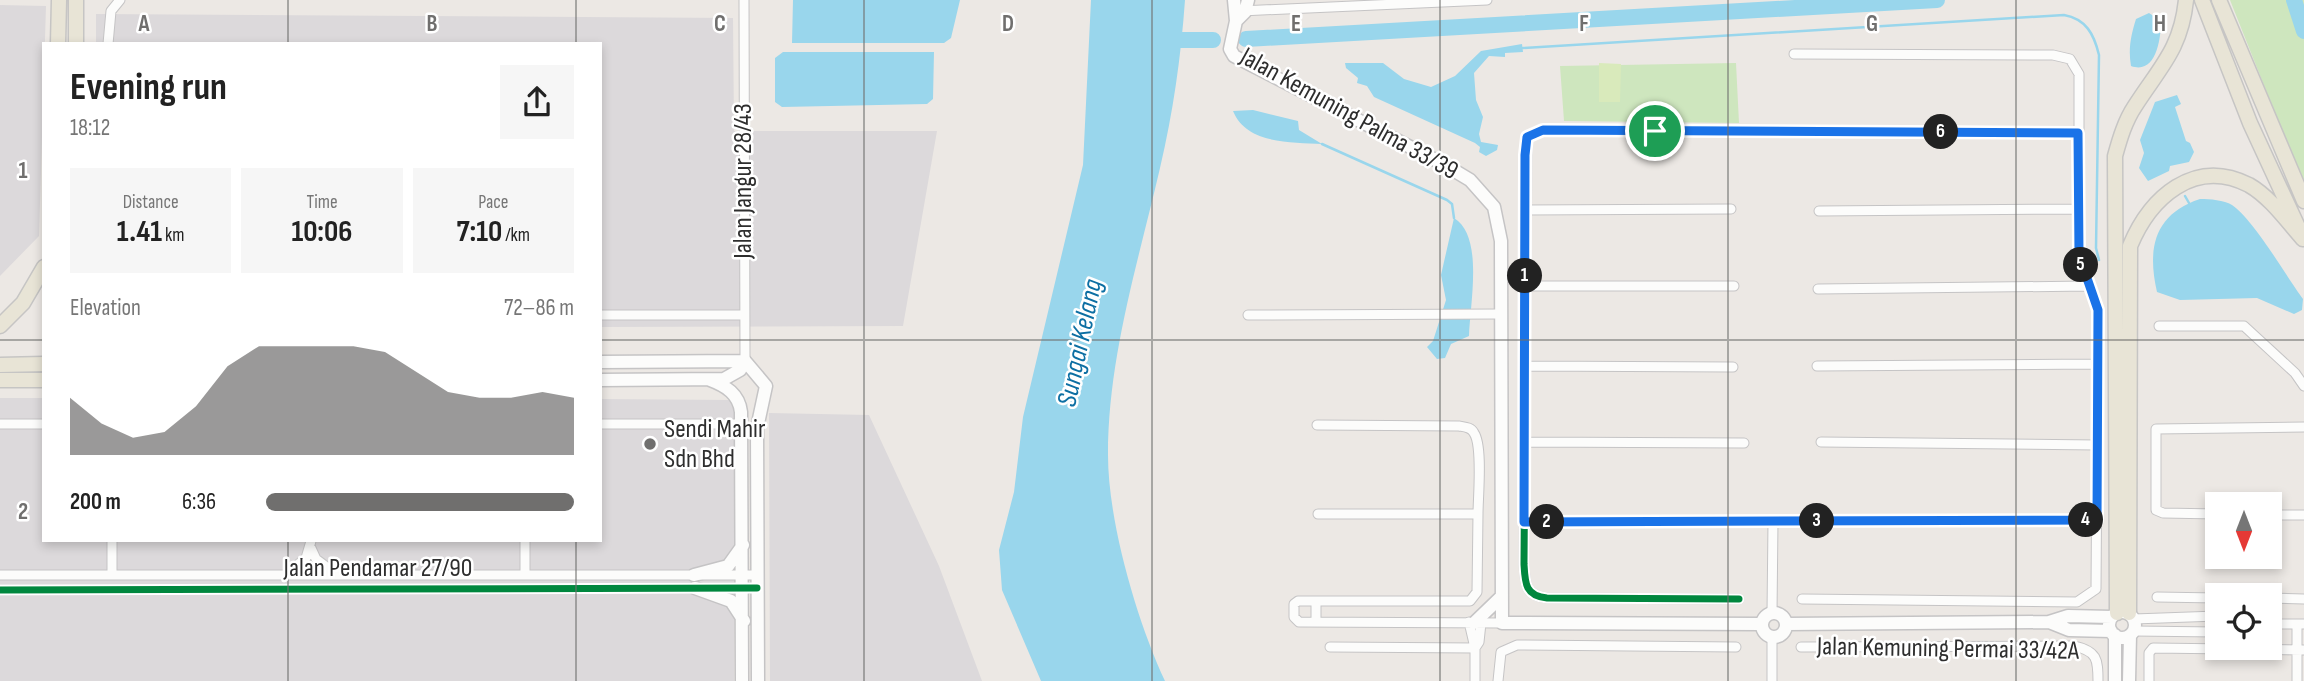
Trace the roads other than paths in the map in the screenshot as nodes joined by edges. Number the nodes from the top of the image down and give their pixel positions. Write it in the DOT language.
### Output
graph roads {
  1 [pos="59,0"];
  2 [pos="76,0"];
  3 [pos="744,0"];
  4 [pos="1487,0"];
  5 [pos="2186,0"];
  6 [pos="2202,0"];
  7 [pos="2219,0"];
  8 [pos="118,2"];
  9 [pos="1239,9"];
  10 [pos="58,42"];
  11 [pos="76,42"];
  12 [pos="108,42"];
  13 [pos="1794,54"];
  14 [pos="2078,133"];
  15 [pos="2304,201"];
  16 [pos="1731,209"];
  17 [pos="2078,209"];
  18 [pos="1525,210"];
  19 [pos="1819,211"];
  20 [pos="2303,239"];
  21 [pos="42,270"];
  22 [pos="1525,286"];
  23 [pos="1734,286"];
  24 [pos="2088,286"];
  25 [pos="1818,289"];
  26 [pos="1502,314"];
  27 [pos="602,315"];
  28 [pos="743,315"];
  29 [pos="1248,315"];
  30 [pos="2159,326"];
  31 [pos="0,327"];
  32 [pos="745,361"];
  33 [pos="602,362"];
  34 [pos="624,362"];
  35 [pos="42,364"];
  36 [pos="2096,364"];
  37 [pos="0,365"];
  38 [pos="1524,366"];
  39 [pos="1817,366"];
  40 [pos="1733,367"];
  41 [pos="0,380"];
  42 [pos="42,380"];
  43 [pos="602,380"];
  44 [pos="624,380"];
  45 [pos="710,380"];
  46 [pos="2304,386"];
  47 [pos="602,424"];
  48 [pos="742,424"];
  49 [pos="0,425"];
  50 [pos="42,425"];
  51 [pos="1317,425"];
  52 [pos="2304,427"];
  53 [pos="1524,442"];
  54 [pos="1821,442"];
  55 [pos="1744,443"];
  56 [pos="2097,445"];
  57 [pos="1318,514"];
  58 [pos="1476,514"];
  59 [pos="2205,514"];
  60 [pos="2282,514"];
  61 [pos="2304,514"];
  62 [pos="2097,520"];
  63 [pos="1524,522"];
  64 [pos="1773,522"];
  65 [pos="112,542"];
  66 [pos="525,542"];
  67 [pos="311,544"];
  68 [pos="743,545"];
  69 [pos="0,575"];
  70 [pos="112,575"];
  71 [pos="284,575"];
  72 [pos="336,575"];
  73 [pos="525,575"];
  74 [pos="694,581"];
  75 [pos="750,581"];
  76 [pos="0,590"];
  77 [pos="1503,596"];
  78 [pos="2157,597"];
  79 [pos="2205,598"];
  80 [pos="2282,598"];
  81 [pos="1739,599"];
  82 [pos="1802,599"];
  83 [pos="2304,599"];
  84 [pos="1316,601"];
  85 [pos="1772,613"];
  86 [pos="2205,617"];
  87 [pos="744,621"];
  88 [pos="2126,621"];
  89 [pos="1316,622"];
  90 [pos="1475,622"];
  91 [pos="1503,622"];
  92 [pos="2049,622"];
  93 [pos="1762,624"];
  94 [pos="1786,624"];
  95 [pos="2282,624"];
  96 [pos="2301,624"];
  97 [pos="2205,631"];
  98 [pos="2113,633"];
  99 [pos="1772,636"];
  100 [pos="1330,647"];
  101 [pos="1736,647"];
  102 [pos="1801,647"];
  103 [pos="1475,648"];
  104 [pos="2301,650"];
  105 [pos="742,681"];
  106 [pos="758,681"];
  107 [pos="1475,681"];
  108 [pos="1498,681"];
  109 [pos="1772,681"];
  110 [pos="2098,681"];
  111 [pos="2115,681"];
  112 [pos="2129,681"];
  113 [pos="2149,681"];
  114 [pos="2297,681"];
  1 -- 10 [label="main road"];
  2 -- 11 [label="main road"];
  3 -- 28 [label="street, Jalan Jangur 28/43"];
  4 -- 9 [label="street"];
  5 -- 88 [label="main road"];
  6 -- 20 [label="main road"];
  7 -- 15 [label="main road"];
  8 -- 12 [label="street"];
  9 -- 26 [label="main road, Jalan Kemuning Palma 33/39"];
  13 -- 14 [label="street"];
  14 -- 17 [label="street"];
  14 -- 18 [label="street"];
  16 -- 18 [label="street"];
  17 -- 19 [label="street"];
  17 -- 24 [label="street"];
  18 -- 22 [label="street"];
  20 -- 88 [label="main road"];
  21 -- 31 [label="main road"];
  22 -- 23 [label="street"];
  22 -- 38 [label="street"];
  24 -- 25 [label="street"];
  24 -- 36 [label="street"];
  26 -- 29 [label="street"];
  26 -- 77 [label="main road, Jalan Kemuning Palma 33/39"];
  27 -- 28 [label="street"];
  28 -- 32 [label="street, Jalan Jangur 28/43"];
  30 -- 46 [label="street"];
  32 -- 34 [label="main road"];
  32 -- 45 [label="main road"];
  32 -- 75 [label="main road"];
  33 -- 34 [label="main road"];
  34 -- 44 [label="main road"];
  35 -- 37 [label="main road"];
  36 -- 39 [label="street"];
  36 -- 56 [label="street"];
  38 -- 40 [label="street"];
  38 -- 53 [label="street"];
  41 -- 42 [label="main road"];
  43 -- 44 [label="main road"];
  44 -- 45 [label="main road"];
  45 -- 48 [label="main road"];
  47 -- 48 [label="street"];
  48 -- 68 [label="main road"];
  49 -- 50 [label="street"];
  51 -- 58 [label="street"];
  52 -- 59 [label="street"];
  53 -- 55 [label="street"];
  53 -- 63 [label="street"];
  54 -- 56 [label="street"];
  56 -- 62 [label="street"];
  57 -- 58 [label="street"];
  58 -- 84 [label="street"];
  60 -- 61 [label="street"];
  62 -- 64 [label="street"];
  62 -- 82 [label="street"];
  63 -- 64 [label="street"];
  63 -- 81 [label="street"];
  64 -- 85 [label="street"];
  65 -- 70 [label="street"];
  66 -- 73 [label="street"];
  67 -- 71 [label="street"];
  67 -- 72 [label="street"];
  68 -- 74 [label="main road"];
  68 -- 75 [label="main road"];
  69 -- 70 [label="street, Jalan Pendamar 27/90"];
  70 -- 71 [label="street, Jalan Pendamar 27/90"];
  71 -- 72 [label="street, Jalan Pendamar 27/90"];
  72 -- 73 [label="street, Jalan Pendamar 27/90"];
  73 -- 74 [label="street, Jalan Pendamar 27/90"];
  74 -- 75 [label="street, Jalan Pendamar 27/90"];
  74 -- 76 [label="street, Jalan Pendamar 27/90"];
  74 -- 87 [label="main road"];
  75 -- 87 [label="main road"];
  75 -- 106 [label="main road"];
  77 -- 90 [label="main road"];
  77 -- 91 [label="main road, Jalan Kemuning Palma 33/39"];
  78 -- 79 [label="street"];
  80 -- 83 [label="street"];
  84 -- 89 [label="street"];
  84 -- 89 [label="street"];
  85 -- 93 [label="main road"];
  85 -- 94 [label="main road"];
  86 -- 88 [label="street"];
  87 -- 105 [label="main road"];
  88 -- 92 [label="main road"];
  88 -- 97 [label="street"];
  88 -- 98 [label="main road"];
  88 -- 98 [label="main road"];
  88 -- 112 [label="main road"];
  89 -- 90 [label="street"];
  90 -- 91 [label="street"];
  90 -- 103 [label="street"];
  91 -- 93 [label="main road"];
  92 -- 94 [label="main road"];
  92 -- 98 [label="main road"];
  93 -- 99 [label="main road"];
  94 -- 99 [label="main road"];
  95 -- 96 [label="street"];
  96 -- 104 [label="street"];
  98 -- 111 [label="main road"];
  99 -- 109 [label="street"];
  100 -- 103 [label="street"];
  101 -- 108 [label="street"];
  102 -- 110 [label="street, Jalan Kemuning Permai 33/42A"];
  103 -- 107 [label="street"];
  104 -- 113 [label="street"];
  104 -- 114 [label="street"];
}
